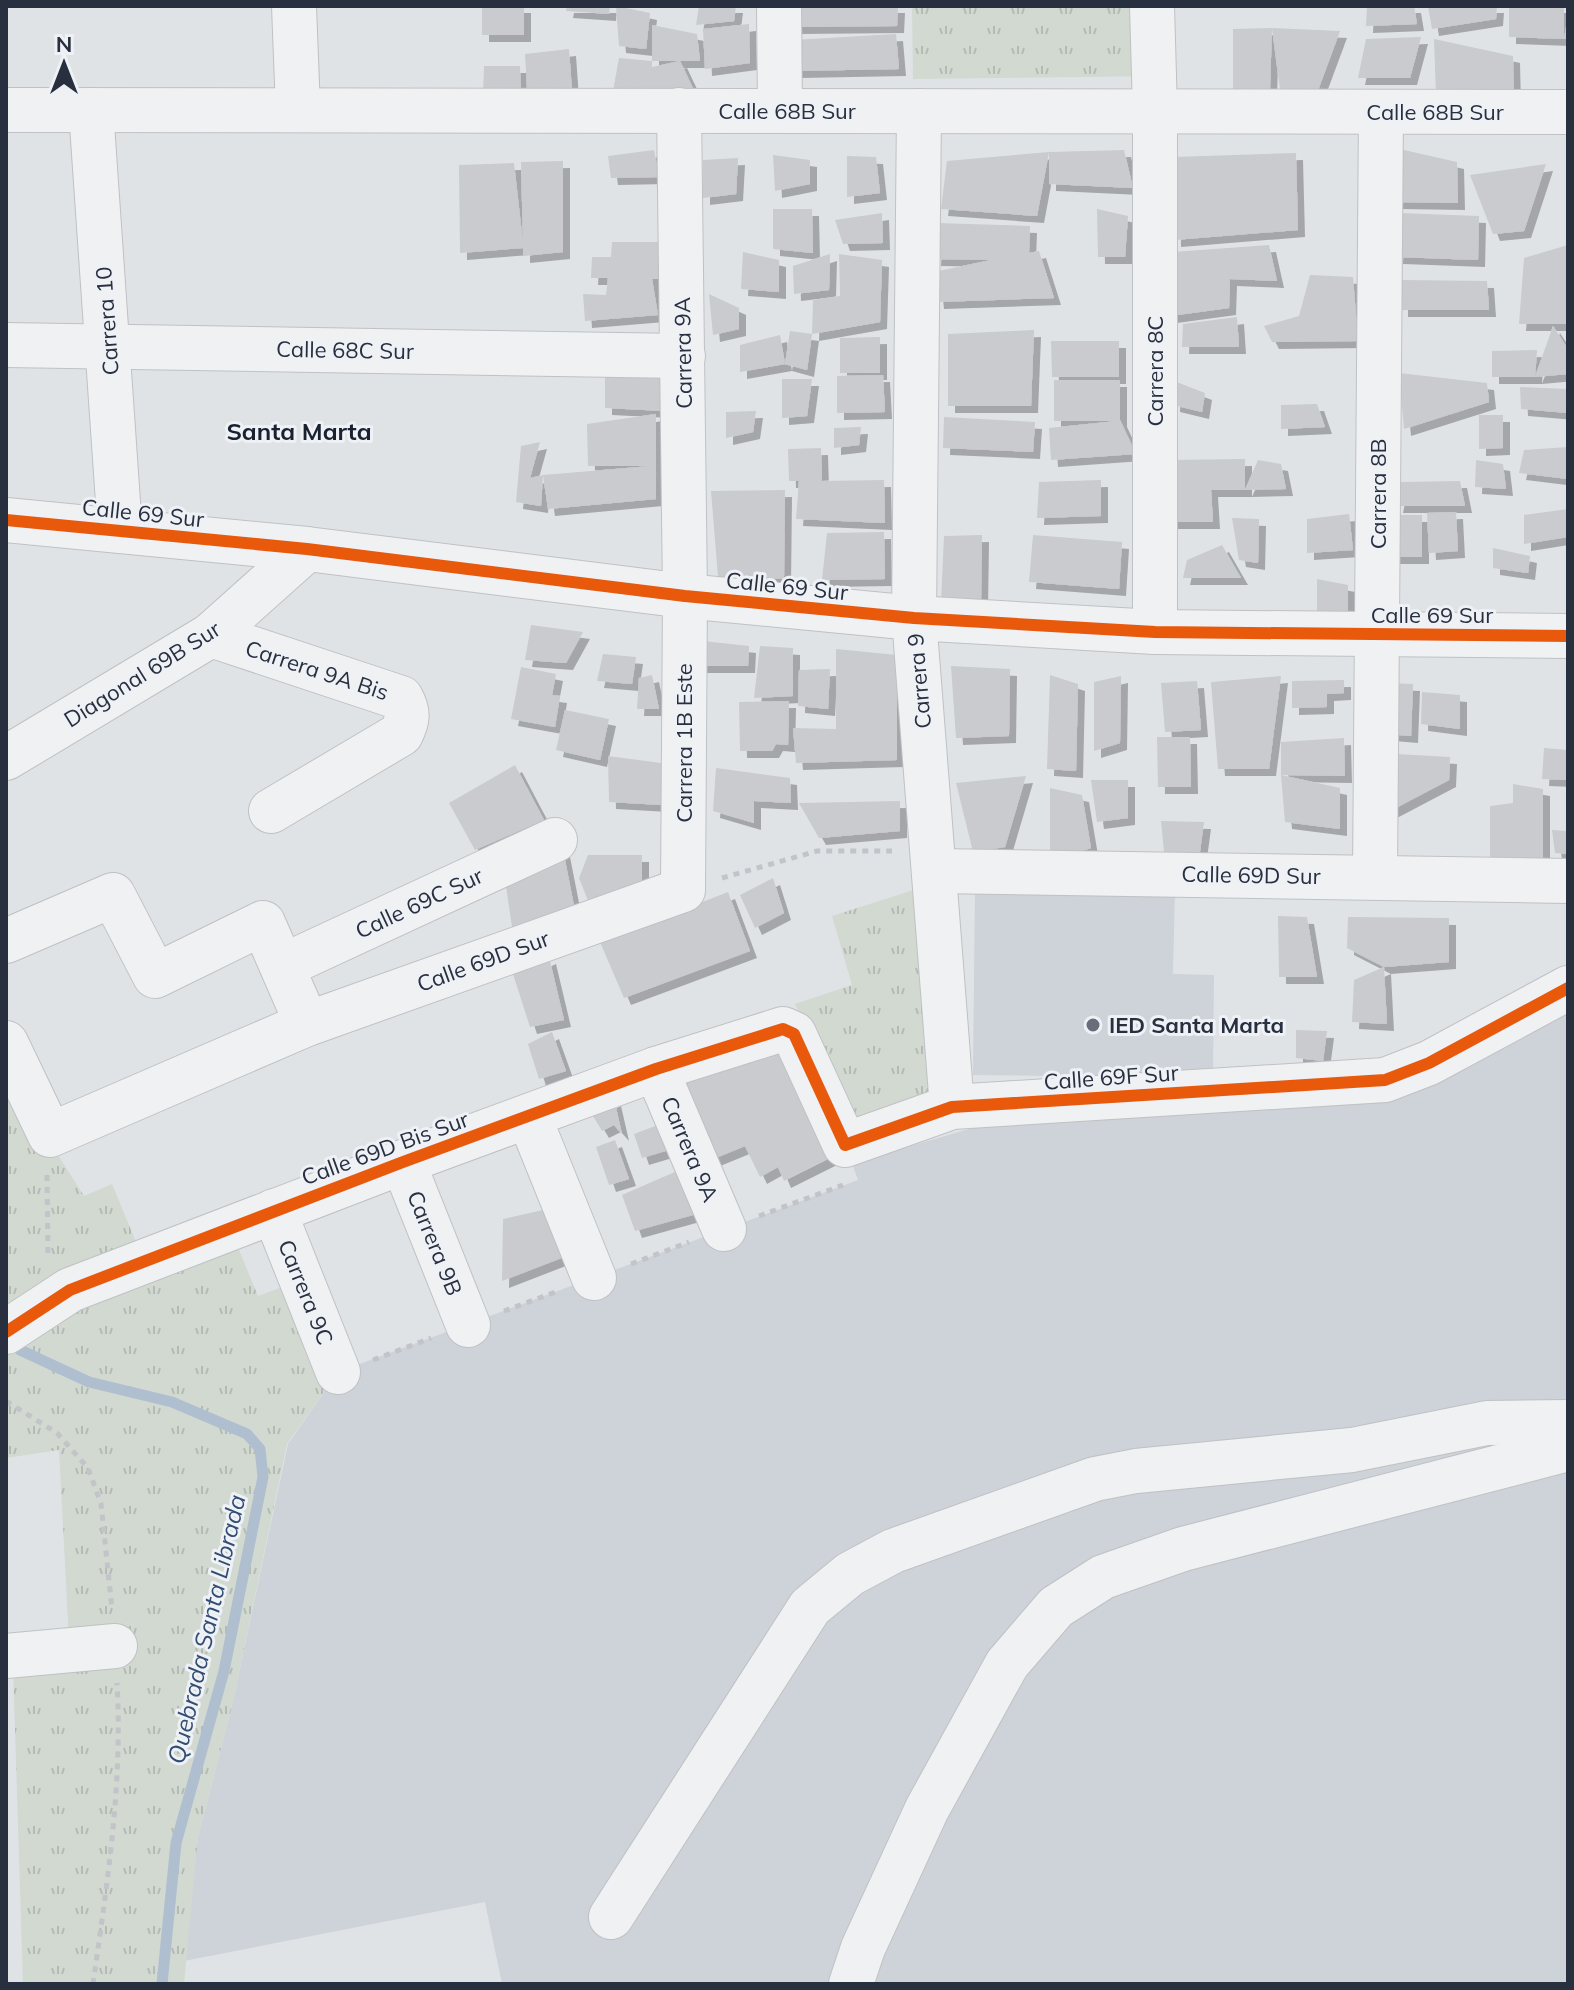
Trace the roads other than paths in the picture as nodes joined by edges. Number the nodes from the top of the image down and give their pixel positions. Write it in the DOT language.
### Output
graph roads {
  1 [pos="294,6"];
  2 [pos="779,6"];
  3 [pos="1152,6"];
  4 [pos="6,110"];
  5 [pos="91,110"];
  6 [pos="298,110"];
  7 [pos="679,110"];
  8 [pos="780,111"];
  9 [pos="919,111"];
  10 [pos="1155,111"];
  11 [pos="1381,112"];
  12 [pos="1568,112"];
  13 [pos="6,345"];
  14 [pos="109,345"];
  15 [pos="683,356"];
  16 [pos="7,521"];
  17 [pos="120,531"];
  18 [pos="307,549"];
  19 [pos="685,596"];
  20 [pos="914,618"];
  21 [pos="1155,632"];
  22 [pos="211,635"];
  23 [pos="1377,635"];
  24 [pos="1568,636"];
  25 [pos="6,758"];
  26 [pos="271,811"];
  27 [pos="555,840"];
  28 [pos="934,861"];
  29 [pos="1375,877"];
  30 [pos="1568,881"];
  31 [pos="683,890"];
  32 [pos="6,941"];
  33 [pos="283,966"];
  34 [pos="1568,988"];
  35 [pos="307,1024"];
  36 [pos="6,1043"];
  37 [pos="656,1069"];
  38 [pos="952,1107"];
  39 [pos="529,1117"];
  40 [pos="845,1145"];
  41 [pos="403,1162"];
  42 [pos="274,1211"];
  43 [pos="724,1229"];
  44 [pos="594,1278"];
  45 [pos="468,1325"];
  46 [pos="6,1332"];
  47 [pos="338,1372"];
  48 [pos="1568,1422"];
  49 [pos="1568,1449"];
  50 [pos="115,1646"];
  51 [pos="6,1656"];
  52 [pos="611,1917"];
  53 [pos="851,1984"];
  1 -- 6 [label="street"];
  2 -- 8 [label="street"];
  3 -- 10 [label="street, Carrera 8C"];
  4 -- 5 [label="street, Calle 68B Sur"];
  5 -- 6 [label="street, Calle 68B Sur"];
  5 -- 14 [label="street, Carrera 10"];
  6 -- 7 [label="street, Calle 68B Sur"];
  7 -- 8 [label="street, Calle 68B Sur"];
  7 -- 15 [label="street, Carrera 9A"];
  8 -- 9 [label="street, Calle 68B Sur"];
  9 -- 10 [label="street, Calle 68B Sur"];
  9 -- 20 [label="street, Carrera 9"];
  10 -- 11 [label="street, Calle 68B Sur"];
  10 -- 21 [label="street, Carrera 8C"];
  11 -- 12 [label="street, Calle 68B Sur"];
  11 -- 23 [label="street, Carrera 8B"];
  13 -- 14 [label="street, Calle 68C Sur"];
  14 -- 15 [label="street, Calle 68C Sur"];
  14 -- 17 [label="street, Carrera 10"];
  15 -- 19 [label="street, Carrera 9A"];
  16 -- 17 [label="street, Calle 69 Sur"];
  17 -- 18 [label="street, Calle 69 Sur"];
  18 -- 19 [label="street, Calle 69 Sur"];
  18 -- 22 [label="street, Diagonal 69B Sur"];
  19 -- 20 [label="street, Calle 69 Sur"];
  19 -- 31 [label="street, Carrera 1B Este"];
  20 -- 21 [label="street, Calle 69 Sur"];
  20 -- 28 [label="street, Carrera 9"];
  21 -- 23 [label="street, Calle 69 Sur"];
  22 -- 25 [label="street, Diagonal 69B Sur"];
  22 -- 26 [label="street, Carrera 9A Bis"];
  23 -- 24 [label="street, Calle 69 Sur"];
  23 -- 29 [label="street, Carrera 8B"];
  27 -- 33 [label="street, Calle 69C Sur"];
  28 -- 29 [label="street, Calle 69D Sur"];
  28 -- 38 [label="street, Carrera 9"];
  29 -- 30 [label="street, Calle 69D Sur"];
  31 -- 35 [label="street, Calle 69D Sur"];
  32 -- 33 [label="street"];
  33 -- 35 [label="street"];
  34 -- 38 [label="street, Calle 69F Sur"];
  35 -- 36 [label="street, Calle 69D Sur"];
  37 -- 39 [label="street, Calle 69D Bis Sur"];
  37 -- 40 [label="street, Calle 69D Bis Sur"];
  37 -- 43 [label="street, Carrera 9A"];
  38 -- 40 [label="street, Calle 69F Sur"];
  39 -- 41 [label="street, Calle 69D Bis Sur"];
  39 -- 44 [label="street"];
  41 -- 42 [label="street, Calle 69D Bis Sur"];
  41 -- 45 [label="street, Carrera 9B"];
  42 -- 46 [label="street, Calle 69D Bis Sur"];
  42 -- 47 [label="street, Carrera 9C"];
  48 -- 52 [label="street"];
  49 -- 53 [label="street"];
  50 -- 51 [label="street"];
}
